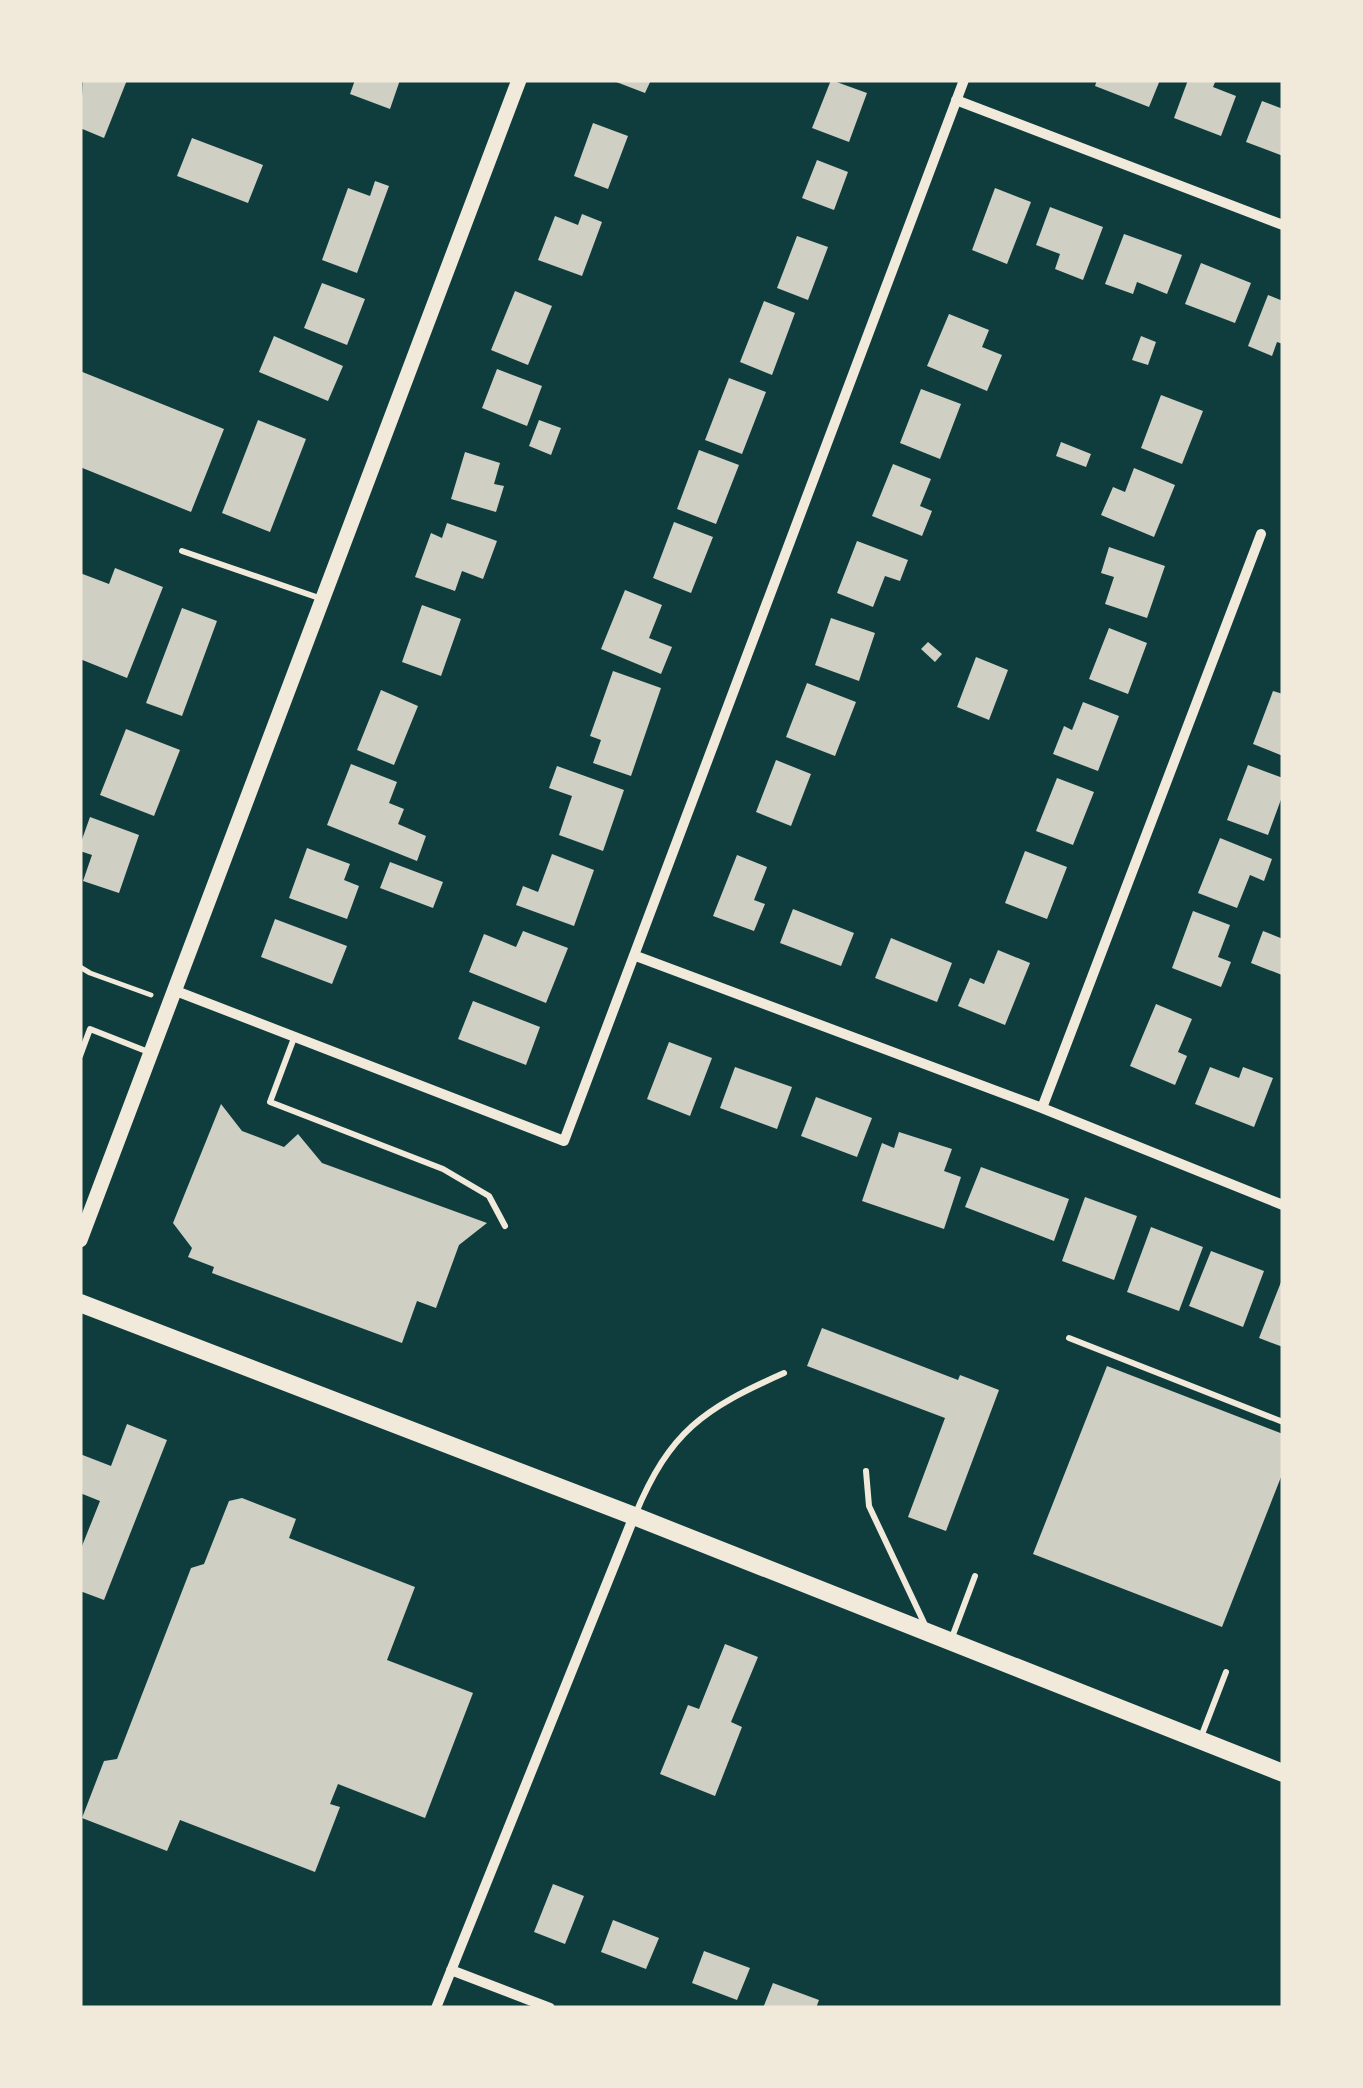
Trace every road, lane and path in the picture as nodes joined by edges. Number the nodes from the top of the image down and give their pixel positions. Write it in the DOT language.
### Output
graph roads {
  1 [pos="519,80"];
  2 [pos="964,80"];
  3 [pos="956,100"];
  4 [pos="1283,224"];
  5 [pos="1261,534"];
  6 [pos="182,550"];
  7 [pos="322,598"];
  8 [pos="636,956"];
  9 [pos="80,967"];
  10 [pos="174,997"];
  11 [pos="294,1038"];
  12 [pos="152,1053"];
  13 [pos="80,1056"];
  14 [pos="1042,1108"];
  15 [pos="1283,1205"];
  16 [pos="505,1226"];
  17 [pos="80,1240"];
  18 [pos="80,1302"];
  19 [pos="1069,1338"];
  20 [pos="784,1373"];
  21 [pos="1283,1422"];
  22 [pos="866,1471"];
  23 [pos="634,1516"];
  24 [pos="975,1576"];
  25 [pos="928,1633"];
  26 [pos="950,1642"];
  27 [pos="1226,1672"];
  28 [pos="1200,1740"];
  29 [pos="1283,1774"];
  30 [pos="451,1970"];
  31 [pos="436,2008"];
  32 [pos="550,2008"];
  1 -- 7 [label="street"];
  2 -- 3 [label="street"];
  3 -- 4 [label="street"];
  3 -- 8 [label="street"];
  5 -- 14 [label="street"];
  6 -- 7 [label="lane"];
  7 -- 10 [label="street"];
  8 -- 11 [label="street"];
  8 -- 14 [label="street"];
  9 -- 10 [label="path"];
  10 -- 11 [label="street"];
  10 -- 12 [label="street"];
  11 -- 16 [label="lane"];
  12 -- 13 [label="lane"];
  12 -- 17 [label="street"];
  14 -- 15 [label="street"];
  18 -- 23 [label="main road"];
  19 -- 21 [label="lane"];
  20 -- 23 [label="lane"];
  22 -- 25 [label="lane"];
  23 -- 25 [label="main road"];
  23 -- 30 [label="street"];
  24 -- 26 [label="lane"];
  25 -- 26 [label="main road"];
  26 -- 28 [label="main road"];
  27 -- 28 [label="lane"];
  28 -- 29 [label="main road"];
  30 -- 31 [label="street"];
  30 -- 32 [label="street"];
}
